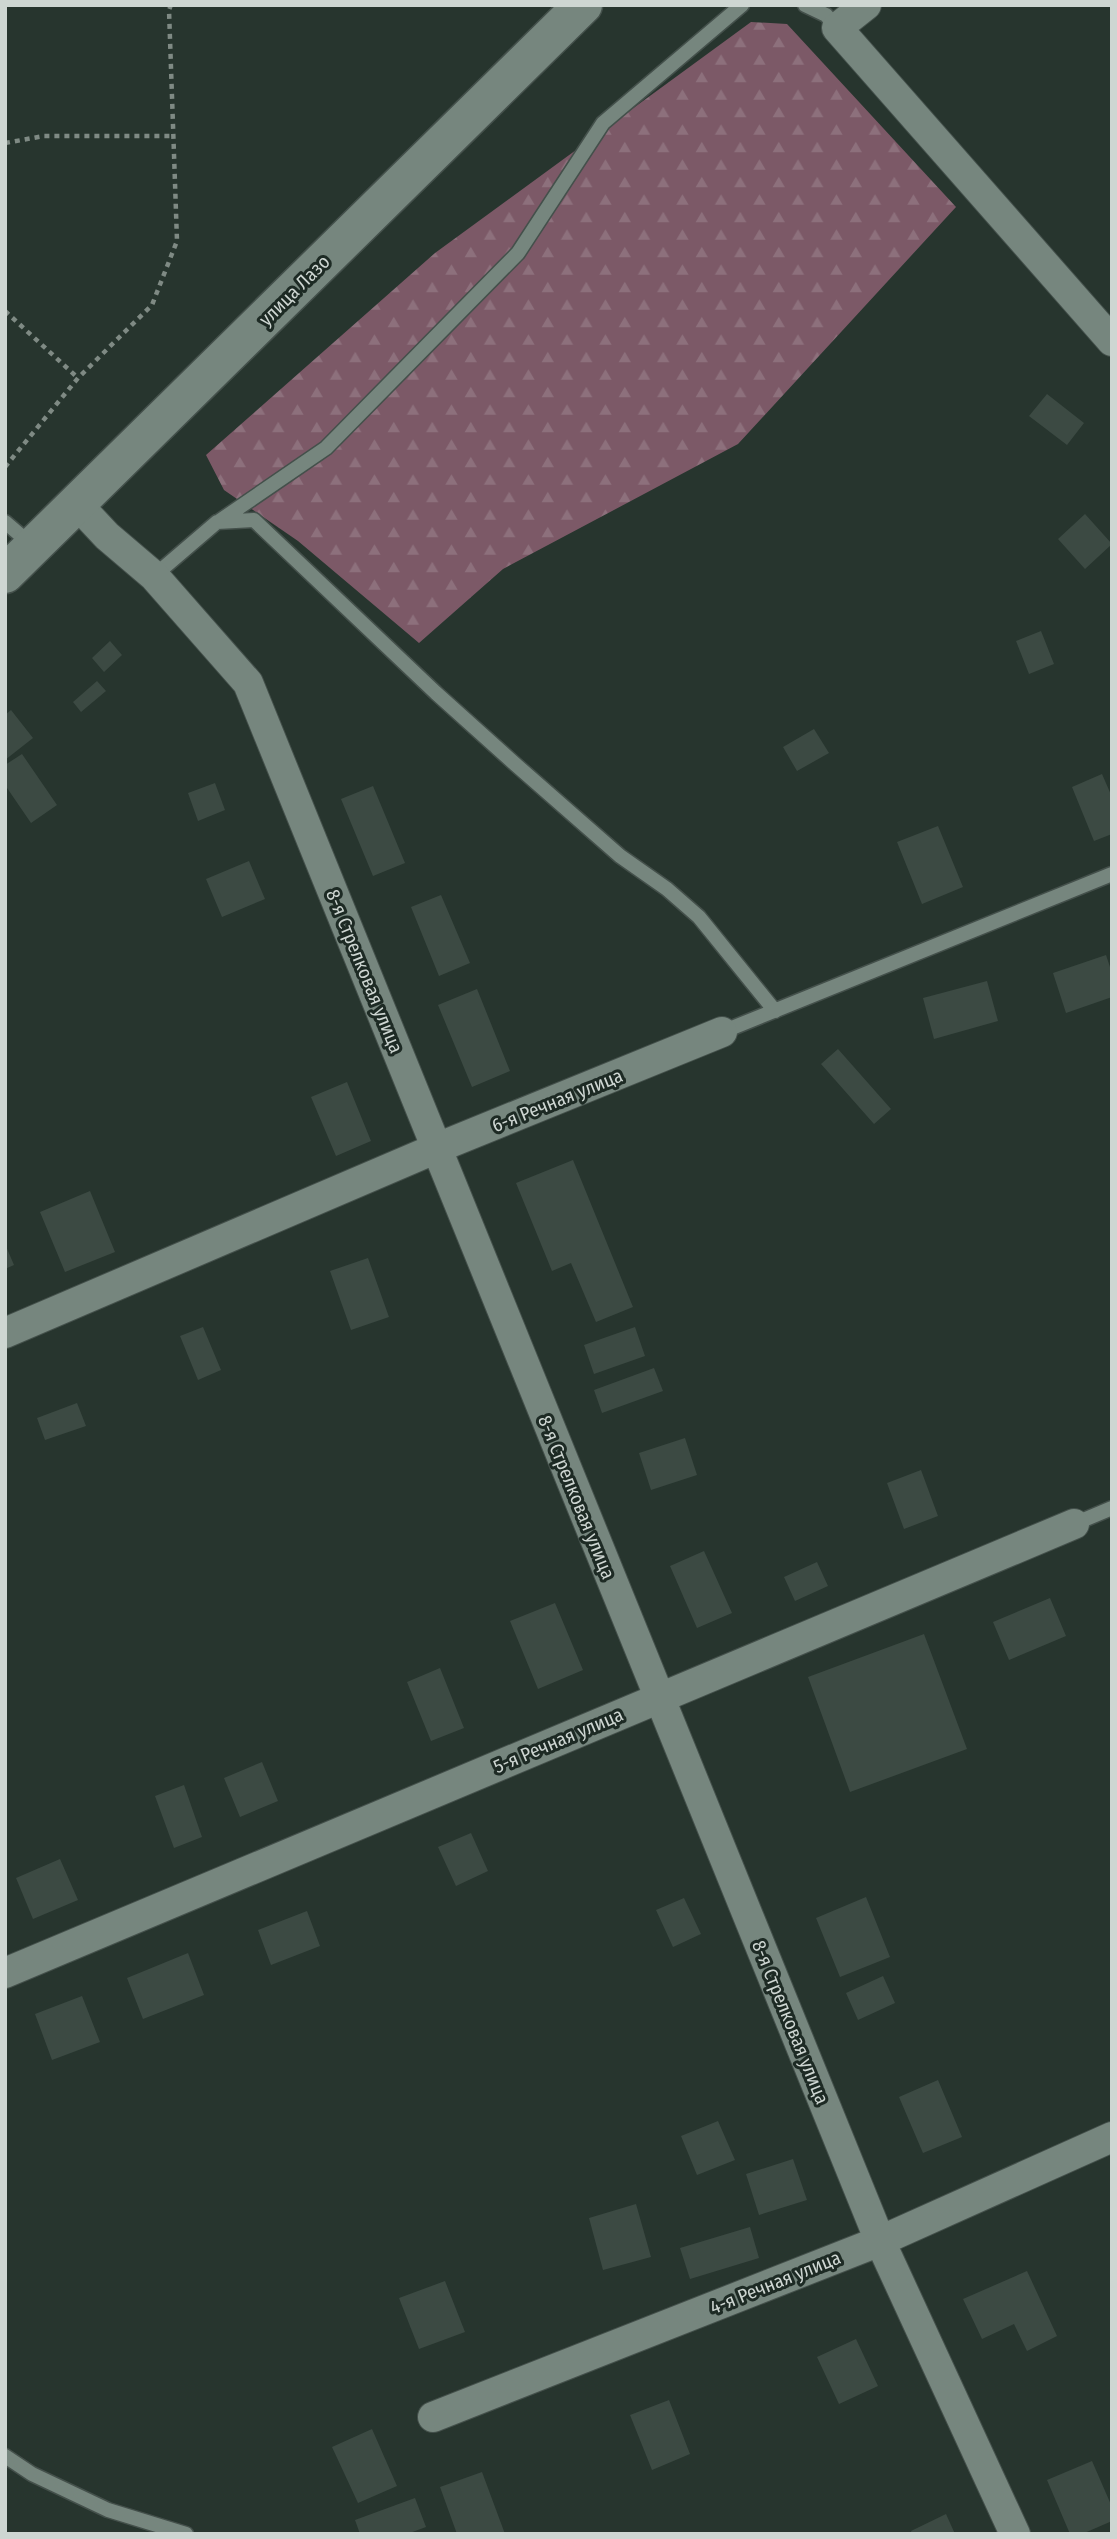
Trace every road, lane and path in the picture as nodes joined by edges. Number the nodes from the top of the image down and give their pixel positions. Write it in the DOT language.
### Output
graph roads {
  1 [pos="171,5"];
  2 [pos="583,5"];
  3 [pos="742,5"];
  4 [pos="805,5"];
  5 [pos="866,5"];
  6 [pos="837,28"];
  7 [pos="173,136"];
  8 [pos="5,143"];
  9 [pos="5,312"];
  10 [pos="1112,341"];
  11 [pos="78,378"];
  12 [pos="5,467"];
  13 [pos="77,504"];
  14 [pos="5,522"];
  15 [pos="217,522"];
  16 [pos="33,547"];
  17 [pos="5,574"];
  18 [pos="154,576"];
  19 [pos="1112,874"];
  20 [pos="769,1013"];
  21 [pos="722,1032"];
  22 [pos="437,1149"];
  23 [pos="5,1333"];
  24 [pos="1112,1508"];
  25 [pos="1074,1524"];
  26 [pos="658,1698"];
  27 [pos="5,1973"];
  28 [pos="1112,2137"];
  29 [pos="880,2241"];
  30 [pos="433,2417"];
  31 [pos="5,2456"];
  32 [pos="186,2534"];
  33 [pos="1015,2534"];
  1 -- 7 [label="path"];
  2 -- 13 [label="main road, улица Лазо"];
  3 -- 15 [label="lane"];
  4 -- 6 [label="lane"];
  5 -- 6 [label="street"];
  6 -- 10 [label="street"];
  7 -- 8 [label="path"];
  7 -- 11 [label="path"];
  9 -- 11 [label="path"];
  11 -- 12 [label="path"];
  13 -- 16 [label="main road, улица Лазо"];
  13 -- 18 [label="street, 8-я Стрелковая улица"];
  14 -- 16 [label="lane"];
  15 -- 18 [label="lane"];
  15 -- 20 [label="lane"];
  16 -- 17 [label="main road, улица Лазо"];
  18 -- 22 [label="street, 8-я Стрелковая улица"];
  19 -- 20 [label="lane, 6-я Речная улица"];
  20 -- 21 [label="lane, 6-я Речная улица"];
  21 -- 22 [label="street, 6-я Речная улица"];
  22 -- 23 [label="street, 6-я Речная улица"];
  22 -- 26 [label="street, 8-я Стрелковая улица"];
  24 -- 25 [label="lane, 5-я Речная улица"];
  25 -- 26 [label="street, 5-я Речная улица"];
  26 -- 27 [label="street, 5-я Речная улица"];
  26 -- 29 [label="street, 8-я Стрелковая улица"];
  28 -- 29 [label="street, 4-я Речная улица"];
  29 -- 30 [label="street, 4-я Речная улица"];
  29 -- 33 [label="street, 8-я Стрелковая улица"];
  31 -- 32 [label="lane"];
}
